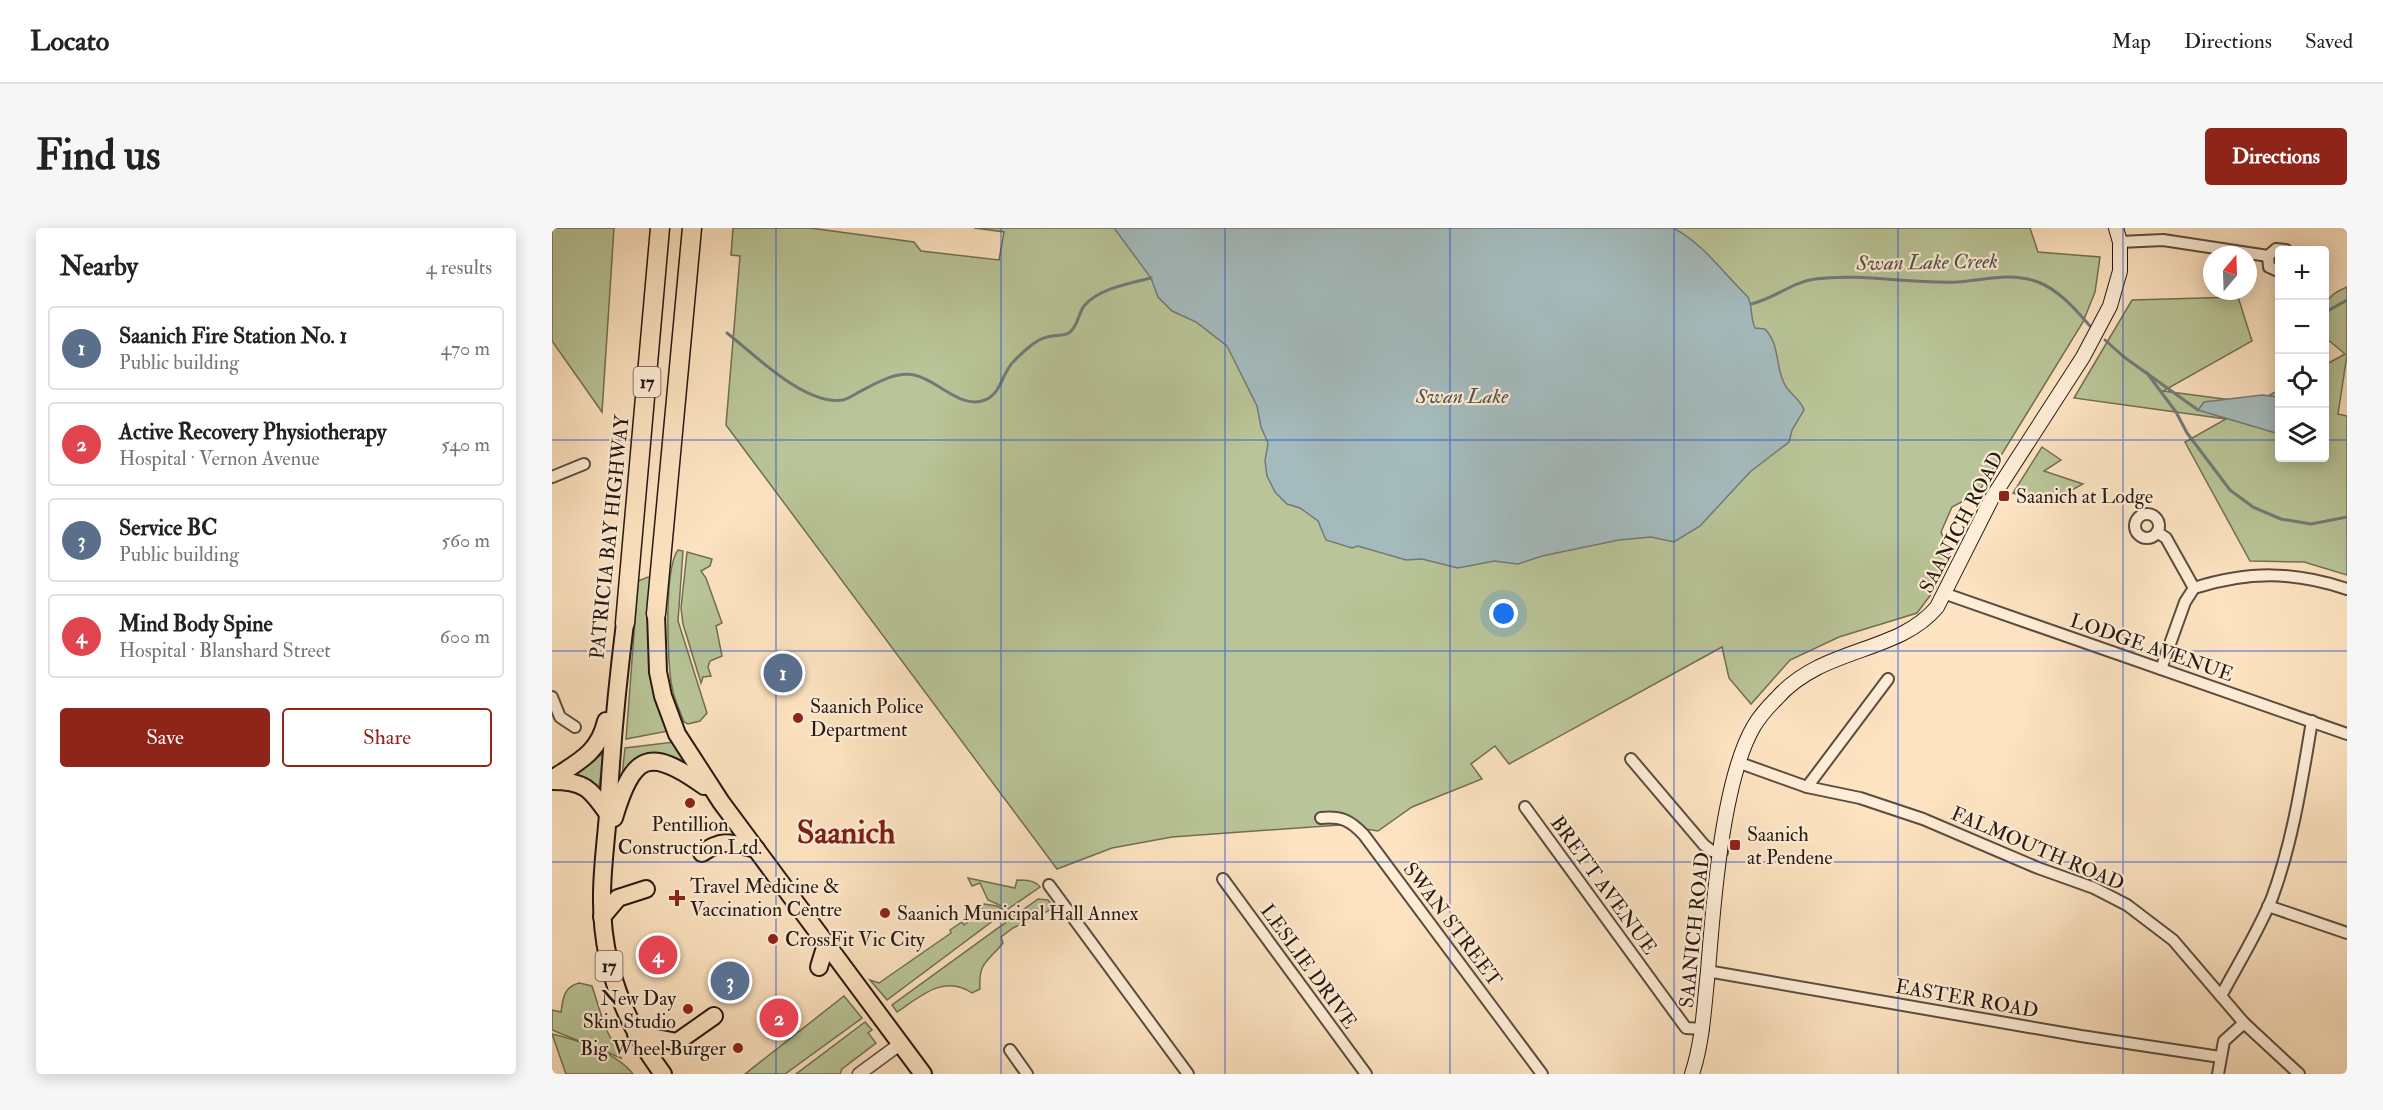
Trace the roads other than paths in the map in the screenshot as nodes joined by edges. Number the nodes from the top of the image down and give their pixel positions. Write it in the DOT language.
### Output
graph roads {
  1 [pos="660,228"];
  2 [pos="692,228"];
  3 [pos="2116,228"];
  4 [pos="2120,242"];
  5 [pos="2275,250"];
  6 [pos="2268,256"];
  7 [pos="2275,270"];
  8 [pos="584,464"];
  9 [pos="552,477"];
  10 [pos="2157,532"];
  11 [pos="2194,588"];
  12 [pos="2347,589"];
  13 [pos="1946,594"];
  14 [pos="656,614"];
  15 [pos="625,623"];
  16 [pos="2161,669"];
  17 [pos="1888,679"];
  18 [pos="552,697"];
  19 [pos="2312,721"];
  20 [pos="574,727"];
  21 [pos="2347,734"];
  22 [pos="1631,759"];
  23 [pos="1740,763"];
  24 [pos="552,780"];
  25 [pos="1807,787"];
  26 [pos="715,793"];
  27 [pos="1525,807"];
  28 [pos="608,814"];
  29 [pos="1321,818"];
  30 [pos="606,845"];
  31 [pos="756,849"];
  32 [pos="1722,852"];
  33 [pos="702,853"];
  34 [pos="1223,879"];
  35 [pos="1049,885"];
  36 [pos="646,889"];
  37 [pos="2268,906"];
  38 [pos="602,917"];
  39 [pos="2347,933"];
  40 [pos="826,944"];
  41 [pos="819,968"];
  42 [pos="1707,971"];
  43 [pos="2221,996"];
  44 [pos="714,1016"];
  45 [pos="2244,1023"];
  46 [pos="1702,1029"];
  47 [pos="636,1034"];
  48 [pos="900,1044"];
  49 [pos="1010,1050"];
  50 [pos="2220,1057"];
  51 [pos="663,1074"];
  52 [pos="859,1074"];
  53 [pos="922,1074"];
  54 [pos="1027,1074"];
  55 [pos="1188,1074"];
  56 [pos="1366,1074"];
  57 [pos="1542,1074"];
  58 [pos="1692,1074"];
  59 [pos="2218,1074"];
  60 [pos="2299,1074"];
  1 -- 15 [label="highway, PATRICIA BAY HIGHWAY / 17"];
  2 -- 14 [label="highway, 17"];
  3 -- 4 [label="main road, SAANICH ROAD"];
  4 -- 6 [label="street"];
  4 -- 13 [label="main road, SAANICH ROAD"];
  5 -- 6 [label="street"];
  6 -- 7 [label="street"];
  8 -- 9 [label="street"];
  10 -- 11 [label="street"];
  11 -- 12 [label="street"];
  11 -- 16 [label="street"];
  13 -- 16 [label="street, LODGE AVENUE"];
  13 -- 23 [label="main road, SAANICH ROAD"];
  14 -- 26 [label="highway, 17"];
  15 -- 24 [label="highway"];
  15 -- 28 [label="highway, PATRICIA BAY HIGHWAY / 17"];
  16 -- 19 [label="street, LODGE AVENUE"];
  17 -- 25 [label="street"];
  18 -- 20 [label="street"];
  19 -- 21 [label="street, LODGE AVENUE"];
  19 -- 37 [label="street"];
  22 -- 32 [label="street"];
  23 -- 25 [label="street, FALMOUTH ROAD"];
  23 -- 32 [label="main road, SAANICH ROAD"];
  24 -- 28 [label="highway"];
  25 -- 43 [label="street, FALMOUTH ROAD"];
  26 -- 30 [label="highway"];
  26 -- 31 [label="highway, 17"];
  27 -- 46 [label="street, BRETT AVENUE"];
  28 -- 30 [label="highway, 17"];
  29 -- 57 [label="street, SWAN STREET"];
  30 -- 38 [label="highway, 17"];
  31 -- 33 [label="highway"];
  31 -- 40 [label="highway, 17"];
  32 -- 42 [label="main road, SAANICH ROAD"];
  34 -- 56 [label="street, LESLIE DRIVE"];
  35 -- 55 [label="street"];
  36 -- 38 [label="highway"];
  37 -- 39 [label="street"];
  37 -- 43 [label="street"];
  38 -- 47 [label="highway, 17"];
  40 -- 41 [label="highway"];
  40 -- 48 [label="highway, 17"];
  42 -- 46 [label="main road, SAANICH ROAD"];
  42 -- 50 [label="street, EASTER ROAD"];
  43 -- 45 [label="street, FALMOUTH ROAD"];
  44 -- 47 [label="highway"];
  45 -- 50 [label="street"];
  45 -- 60 [label="street, FALMOUTH ROAD"];
  46 -- 58 [label="main road, SAANICH ROAD"];
  47 -- 51 [label="highway, 17"];
  48 -- 52 [label="street"];
  48 -- 53 [label="highway, 17"];
  49 -- 54 [label="street"];
  50 -- 59 [label="street"];
}
